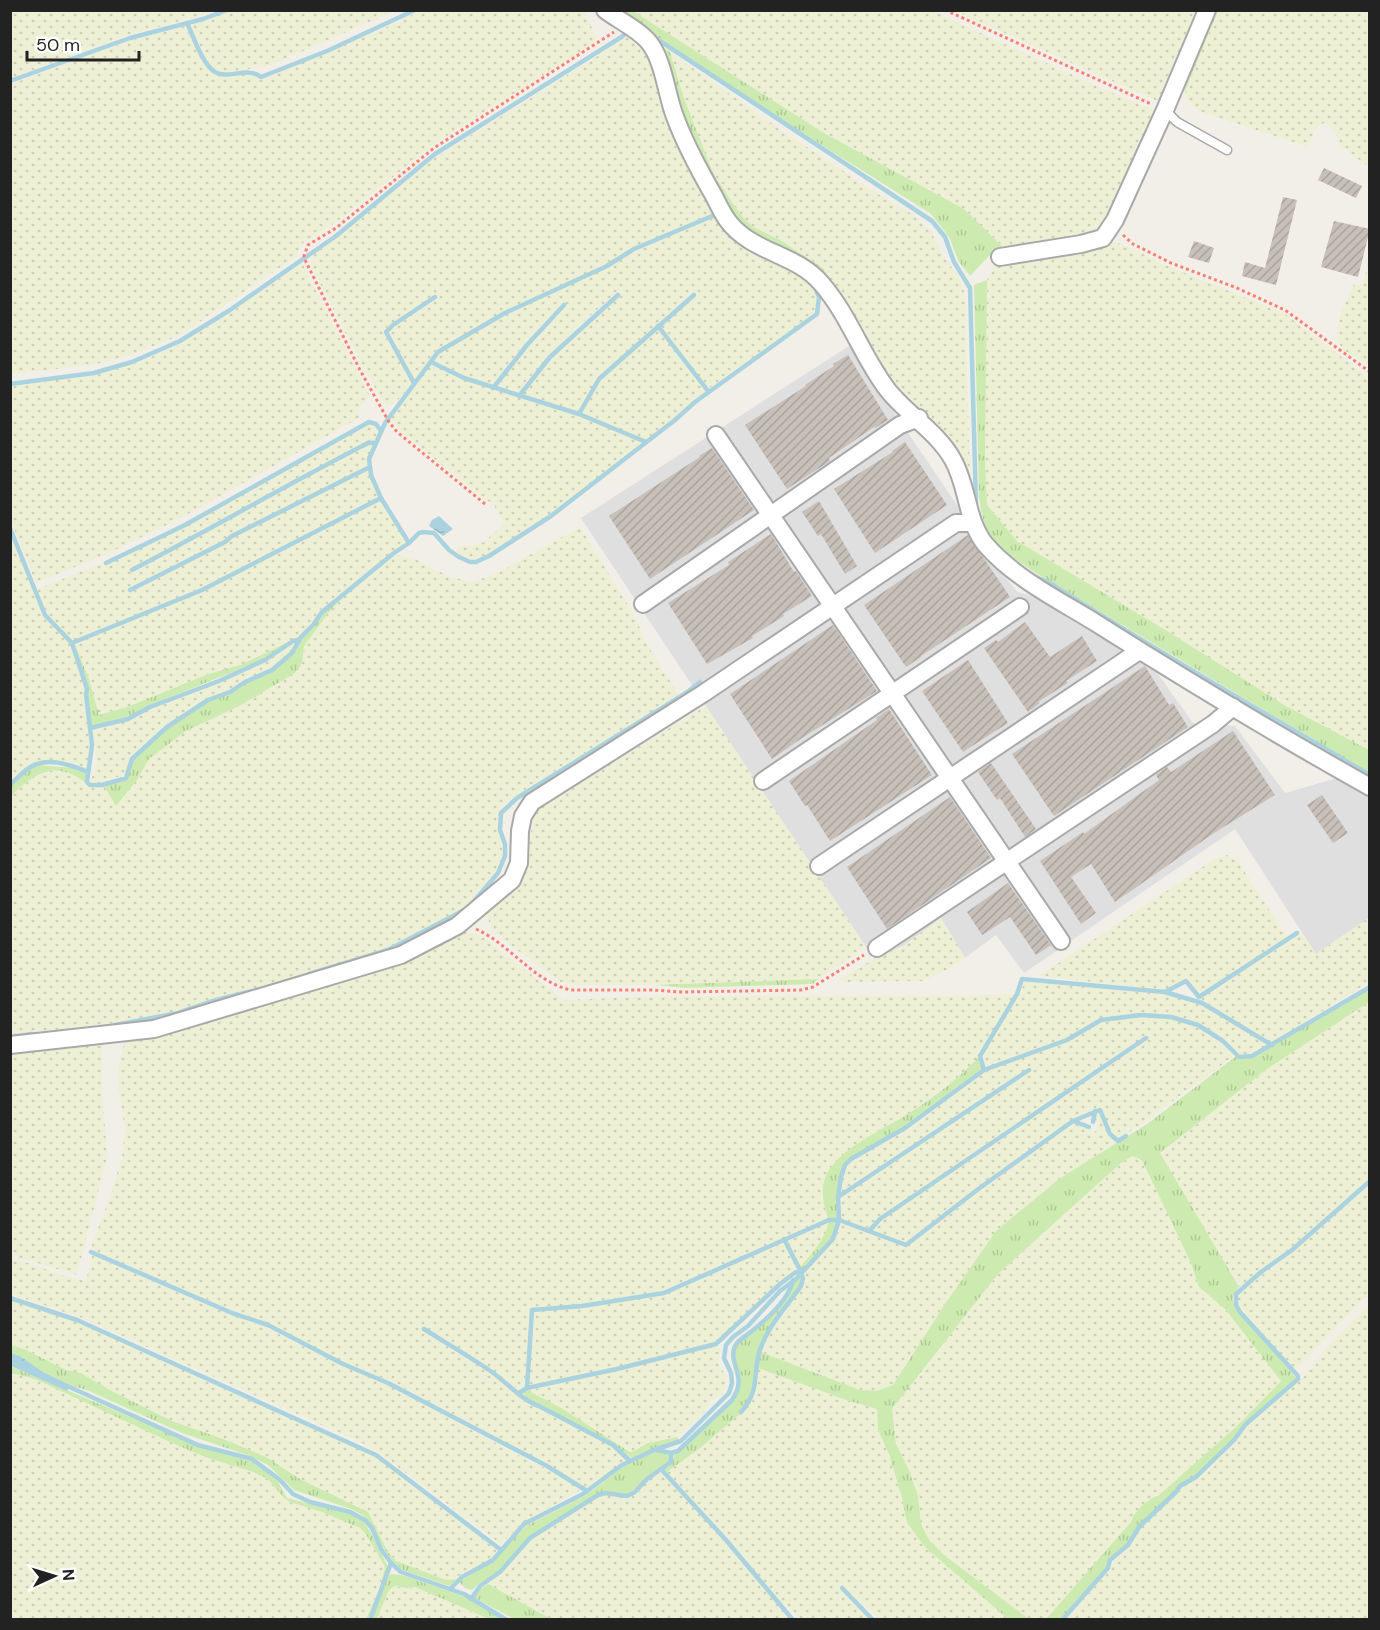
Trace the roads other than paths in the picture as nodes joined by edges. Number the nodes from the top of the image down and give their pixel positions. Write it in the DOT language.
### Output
graph roads {
  1 [pos="605,10"];
  2 [pos="1207,10"];
  3 [pos="1165,110"];
  4 [pos="1227,150"];
  5 [pos="1000,257"];
  6 [pos="919,418"];
  7 [pos="716,435"];
  8 [pos="771,516"];
  9 [pos="973,523"];
  10 [pos="643,604"];
  11 [pos="833,607"];
  12 [pos="1020,608"];
  13 [pos="1139,651"];
  14 [pos="892,693"];
  15 [pos="1233,707"];
  16 [pos="950,779"];
  17 [pos="763,781"];
  18 [pos="1370,787"];
  19 [pos="1007,862"];
  20 [pos="819,866"];
  21 [pos="1061,941"];
  22 [pos="877,948"];
  23 [pos="10,1045"];
  1 -- 6 [label="street"];
  2 -- 3 [label="street"];
  3 -- 4 [label="lane"];
  3 -- 5 [label="street"];
  6 -- 8 [label="street"];
  6 -- 9 [label="street"];
  7 -- 8 [label="street"];
  8 -- 10 [label="street"];
  8 -- 11 [label="street"];
  9 -- 11 [label="street"];
  9 -- 13 [label="street"];
  11 -- 14 [label="street"];
  11 -- 23 [label="street"];
  12 -- 14 [label="street"];
  13 -- 15 [label="street"];
  13 -- 16 [label="street"];
  14 -- 16 [label="street"];
  14 -- 17 [label="street"];
  15 -- 18 [label="street"];
  15 -- 19 [label="street"];
  16 -- 19 [label="street"];
  16 -- 20 [label="street"];
  19 -- 21 [label="street"];
  19 -- 22 [label="street"];
}
